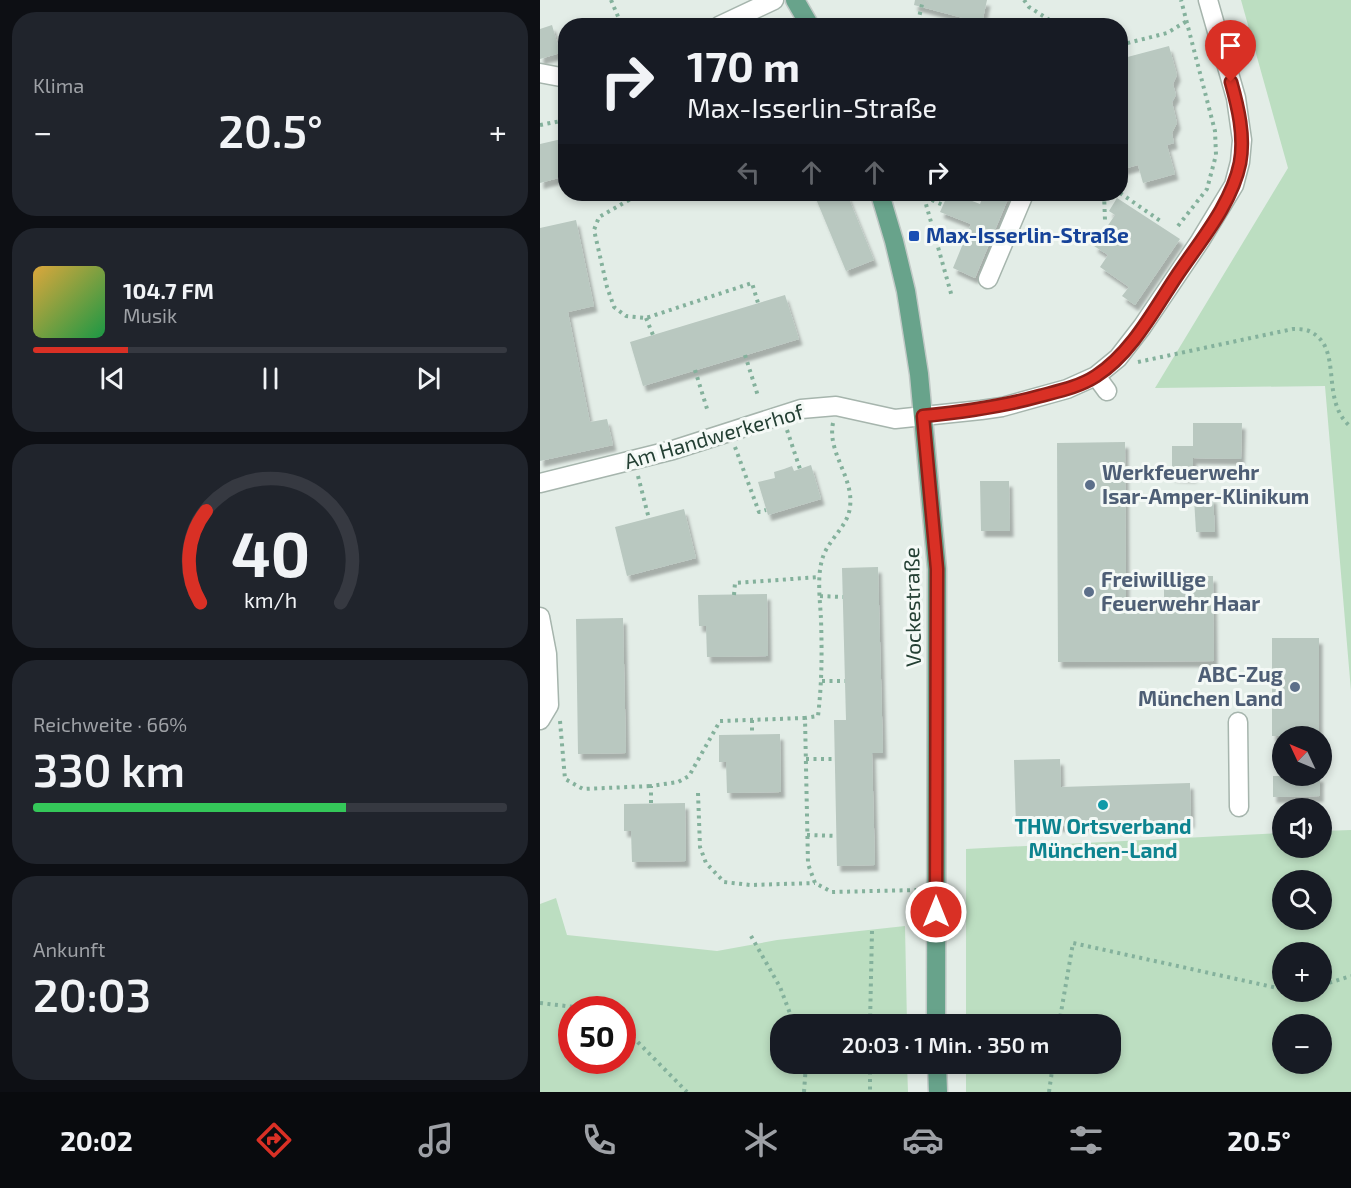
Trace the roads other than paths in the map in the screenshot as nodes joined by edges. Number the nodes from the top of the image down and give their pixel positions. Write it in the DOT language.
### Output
graph roads {
  1 [pos="774,0"];
  2 [pos="795,0"];
  3 [pos="1208,0"];
  4 [pos="736,18"];
  5 [pos="805,18"];
  6 [pos="540,73"];
  7 [pos="558,76"];
  8 [pos="885,201"];
  9 [pos="1021,201"];
  10 [pos="988,279"];
  11 [pos="1096,376"];
  12 [pos="1107,391"];
  13 [pos="923,416"];
  14 [pos="540,483"];
  15 [pos="540,617"];
  16 [pos="540,720"];
  17 [pos="1238,722"];
  18 [pos="1239,807"];
  19 [pos="936,1014"];
  20 [pos="937,1074"];
  21 [pos="938,1092"];
  1 -- 4 [label="street"];
  2 -- 5 [label="main road"];
  3 -- 11 [label="street"];
  6 -- 7 [label="street"];
  8 -- 13 [label="main road, Vockestraße"];
  9 -- 10 [label="street"];
  11 -- 12 [label="street"];
  11 -- 13 [label="street"];
  13 -- 14 [label="street, Am Handwerkerhof"];
  13 -- 19 [label="main road, Vockestraße"];
  15 -- 16 [label="street"];
  17 -- 18 [label="street"];
  20 -- 21 [label="main road"];
}
